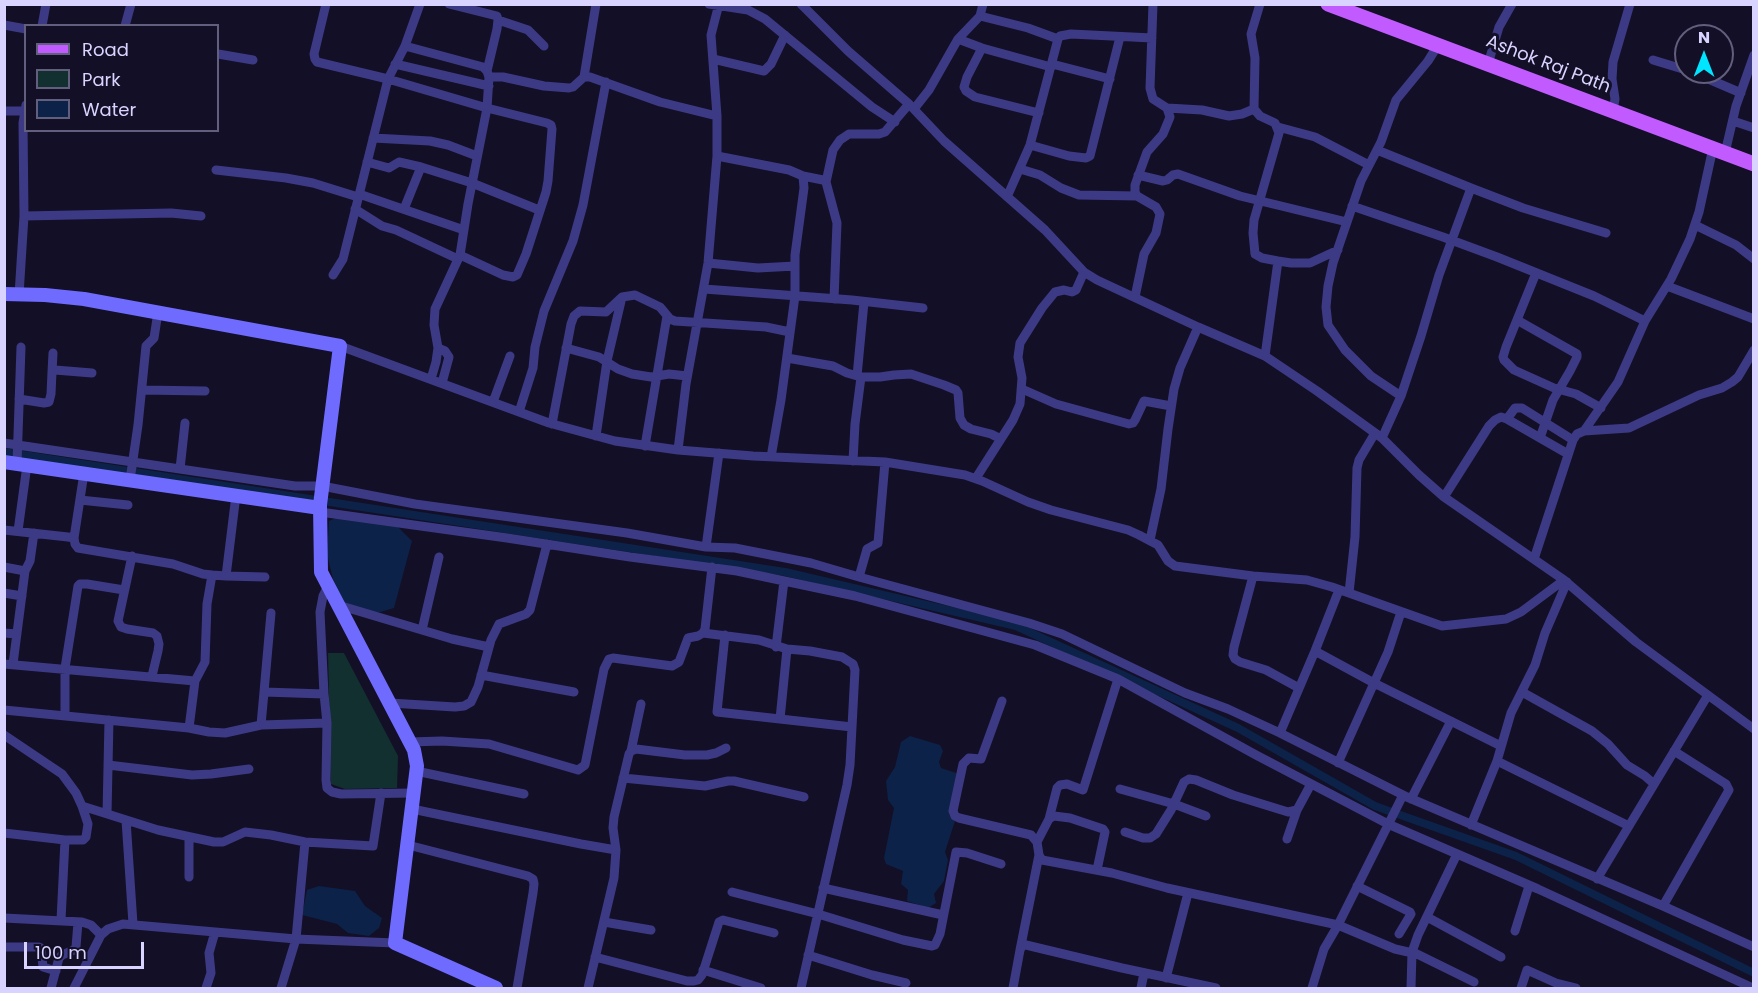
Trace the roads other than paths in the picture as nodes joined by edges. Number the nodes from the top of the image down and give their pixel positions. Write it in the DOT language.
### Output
graph roads {
  1 [pos="46,4"];
  2 [pos="130,4"];
  3 [pos="326,4"];
  4 [pos="420,4"];
  5 [pos="449,4"];
  6 [pos="596,4"];
  7 [pos="801,4"];
  8 [pos="983,4"];
  9 [pos="1153,4"];
  10 [pos="1260,4"];
  11 [pos="1328,4"];
  12 [pos="1630,4"];
  13 [pos="715,5"];
  14 [pos="1509,6"];
  15 [pos="980,16"];
  16 [pos="498,20"];
  17 [pos="42,24"];
  18 [pos="125,24"];
  19 [pos="4,25"];
  20 [pos="24,29"];
  21 [pos="785,35"];
  22 [pos="1120,37"];
  23 [pos="1152,38"];
  24 [pos="958,39"];
  25 [pos="1058,39"];
  26 [pos="1438,45"];
  27 [pos="405,46"];
  28 [pos="544,46"];
  29 [pos="982,48"];
  30 [pos="219,54"];
  31 [pos="1754,55"];
  32 [pos="713,59"];
  33 [pos="253,60"];
  34 [pos="1653,60"];
  35 [pos="395,64"];
  36 [pos="1488,64"];
  37 [pos="1052,65"];
  38 [pos="1674,66"];
  39 [pos="584,77"];
  40 [pos="488,78"];
  41 [pos="388,79"];
  42 [pos="1110,79"];
  43 [pos="606,82"];
  44 [pos="1720,84"];
  45 [pos="1741,93"];
  46 [pos="912,107"];
  47 [pos="24,108"];
  48 [pos="487,108"];
  49 [pos="1167,108"];
  50 [pos="1254,109"];
  51 [pos="4,111"];
  52 [pos="1613,111"];
  53 [pos="1039,113"];
  54 [pos="717,116"];
  55 [pos="1733,121"];
  56 [pos="895,122"];
  57 [pos="1278,127"];
  58 [pos="1754,128"];
  59 [pos="25,132"];
  60 [pos="373,138"];
  61 [pos="1030,145"];
  62 [pos="1377,150"];
  63 [pos="1719,151"];
  64 [pos="477,156"];
  65 [pos="717,156"];
  66 [pos="367,162"];
  67 [pos="1754,164"];
  68 [pos="1369,165"];
  69 [pos="421,167"];
  70 [pos="1020,169"];
  71 [pos="216,170"];
  72 [pos="1138,175"];
  73 [pos="803,176"];
  74 [pos="826,182"];
  75 [pos="472,183"];
  76 [pos="1471,188"];
  77 [pos="359,195"];
  78 [pos="1137,196"];
  79 [pos="1006,197"];
  80 [pos="1259,199"];
  81 [pos="1352,206"];
  82 [pos="404,209"];
  83 [pos="356,210"];
  84 [pos="539,210"];
  85 [pos="24,216"];
  86 [pos="201,216"];
  87 [pos="1347,222"];
  88 [pos="1695,225"];
  89 [pos="464,230"];
  90 [pos="1606,233"];
  91 [pos="1452,240"];
  92 [pos="1338,250"];
  93 [pos="459,257"];
  94 [pos="1754,259"];
  95 [pos="1278,261"];
  96 [pos="708,263"];
  97 [pos="795,267"];
  98 [pos="1084,272"];
  99 [pos="1536,273"];
  100 [pos="333,275"];
  101 [pos="1667,286"];
  102 [pos="704,289"];
  103 [pos="12,295"];
  104 [pos="795,296"];
  105 [pos="622,297"];
  106 [pos="1135,297"];
  107 [pos="834,299"];
  108 [pos="864,302"];
  109 [pos="923,308"];
  110 [pos="158,312"];
  111 [pos="667,316"];
  112 [pos="1754,319"];
  113 [pos="1517,320"];
  114 [pos="1645,321"];
  115 [pos="698,322"];
  116 [pos="1198,327"];
  117 [pos="790,332"];
  118 [pos="340,346"];
  119 [pos="21,347"];
  120 [pos="438,348"];
  121 [pos="566,348"];
  122 [pos="1754,350"];
  123 [pos="54,353"];
  124 [pos="510,356"];
  125 [pos="1265,356"];
  126 [pos="787,358"];
  127 [pos="607,362"];
  128 [pos="52,372"];
  129 [pos="92,373"];
  130 [pos="687,376"];
  131 [pos="859,376"];
  132 [pos="658,377"];
  133 [pos="431,379"];
  134 [pos="442,383"];
  135 [pos="1022,389"];
  136 [pos="1559,389"];
  137 [pos="142,390"];
  138 [pos="205,391"];
  139 [pos="1401,396"];
  140 [pos="19,399"];
  141 [pos="493,402"];
  142 [pos="1171,405"];
  143 [pos="1601,408"];
  144 [pos="519,412"];
  145 [pos="1507,419"];
  146 [pos="1546,422"];
  147 [pos="185,423"];
  148 [pos="552,424"];
  149 [pos="1584,431"];
  150 [pos="1379,435"];
  151 [pos="596,436"];
  152 [pos="1540,438"];
  153 [pos="1002,439"];
  154 [pos="1573,440"];
  155 [pos="4,443"];
  156 [pos="18,446"];
  157 [pos="645,446"];
  158 [pos="678,450"];
  159 [pos="719,453"];
  160 [pos="1568,454"];
  161 [pos="771,458"];
  162 [pos="853,461"];
  163 [pos="885,462"];
  164 [pos="16,464"];
  165 [pos="180,469"];
  166 [pos="131,471"];
  167 [pos="84,473"];
  168 [pos="976,478"];
  169 [pos="322,488"];
  170 [pos="236,495"];
  171 [pos="1444,497"];
  172 [pos="80,500"];
  173 [pos="128,505"];
  174 [pos="320,508"];
  175 [pos="4,530"];
  176 [pos="18,531"];
  177 [pos="34,533"];
  178 [pos="74,538"];
  179 [pos="1150,540"];
  180 [pos="547,544"];
  181 [pos="706,547"];
  182 [pos="132,556"];
  183 [pos="439,557"];
  184 [pos="1534,559"];
  185 [pos="4,567"];
  186 [pos="712,567"];
  187 [pos="25,571"];
  188 [pos="212,575"];
  189 [pos="226,576"];
  190 [pos="1253,576"];
  191 [pos="265,577"];
  192 [pos="859,577"];
  193 [pos="784,581"];
  194 [pos="1565,581"];
  195 [pos="328,586"];
  196 [pos="124,590"];
  197 [pos="1340,590"];
  198 [pos="4,593"];
  199 [pos="1349,593"];
  200 [pos="22,596"];
  201 [pos="338,605"];
  202 [pos="1401,612"];
  203 [pos="271,613"];
  204 [pos="422,630"];
  205 [pos="4,633"];
  206 [pos="703,633"];
  207 [pos="17,634"];
  208 [pos="725,635"];
  209 [pos="489,647"];
  210 [pos="776,647"];
  211 [pos="787,649"];
  212 [pos="1316,651"];
  213 [pos="9,664"];
  214 [pos="65,668"];
  215 [pos="481,675"];
  216 [pos="152,676"];
  217 [pos="1118,679"];
  218 [pos="195,681"];
  219 [pos="1374,683"];
  220 [pos="1299,688"];
  221 [pos="264,692"];
  222 [pos="574,692"];
  223 [pos="1522,692"];
  224 [pos="324,694"];
  225 [pos="1708,695"];
  226 [pos="1002,701"];
  227 [pos="390,703"];
  228 [pos="641,704"];
  229 [pos="4,710"];
  230 [pos="65,716"];
  231 [pos="780,719"];
  232 [pos="109,720"];
  233 [pos="1451,721"];
  234 [pos="327,723"];
  235 [pos="261,725"];
  236 [pos="189,728"];
  237 [pos="852,728"];
  238 [pos="1754,729"];
  239 [pos="1280,733"];
  240 [pos="4,735"];
  241 [pos="410,742"];
  242 [pos="1502,746"];
  243 [pos="726,748"];
  244 [pos="631,751"];
  245 [pos="1674,751"];
  246 [pos="1497,761"];
  247 [pos="1338,763"];
  248 [pos="108,765"];
  249 [pos="249,769"];
  250 [pos="416,771"];
  251 [pos="623,778"];
  252 [pos="1311,784"];
  253 [pos="1654,784"];
  254 [pos="1120,789"];
  255 [pos="414,793"];
  256 [pos="381,794"];
  257 [pos="524,794"];
  258 [pos="804,797"];
  259 [pos="1407,797"];
  260 [pos="1174,804"];
  261 [pos="82,806"];
  262 [pos="412,809"];
  263 [pos="1297,810"];
  264 [pos="107,814"];
  265 [pos="1206,816"];
  266 [pos="1049,819"];
  267 [pos="126,820"];
  268 [pos="1389,823"];
  269 [pos="1471,825"];
  270 [pos="1629,826"];
  271 [pos="1125,832"];
  272 [pos="4,833"];
  273 [pos="189,837"];
  274 [pos="1287,839"];
  275 [pos="65,840"];
  276 [pos="305,842"];
  277 [pos="1037,842"];
  278 [pos="408,845"];
  279 [pos="616,850"];
  280 [pos="1457,854"];
  281 [pos="1039,855"];
  282 [pos="1001,864"];
  283 [pos="1097,870"];
  284 [pos="189,877"];
  285 [pos="1597,879"];
  286 [pos="1357,886"];
  287 [pos="1529,886"];
  288 [pos="823,888"];
  289 [pos="732,892"];
  290 [pos="1188,893"];
  291 [pos="1663,906"];
  292 [pos="818,914"];
  293 [pos="944,915"];
  294 [pos="1427,917"];
  295 [pos="4,918"];
  296 [pos="61,920"];
  297 [pos="78,922"];
  298 [pos="603,922"];
  299 [pos="133,924"];
  300 [pos="1338,925"];
  301 [pos="651,930"];
  302 [pos="1515,931"];
  303 [pos="215,932"];
  304 [pos="774,933"];
  305 [pos="1400,934"];
  306 [pos="101,935"];
  307 [pos="296,939"];
  308 [pos="395,943"];
  309 [pos="4,947"];
  310 [pos="1754,947"];
  311 [pos="1020,950"];
  312 [pos="1412,952"];
  313 [pos="808,955"];
  314 [pos="596,957"];
  315 [pos="1501,957"];
  316 [pos="703,970"];
  317 [pos="56,971"];
  318 [pos="1144,973"];
  319 [pos="1166,978"];
  320 [pos="906,982"];
  321 [pos="1474,982"];
  322 [pos="1551,985"];
  323 [pos="51,988"];
  324 [pos="74,988"];
  325 [pos="206,988"];
  326 [pos="281,988"];
  327 [pos="496,988"];
  328 [pos="517,988"];
  329 [pos="588,988"];
  330 [pos="761,988"];
  331 [pos="801,988"];
  332 [pos="1013,988"];
  333 [pos="1141,988"];
  334 [pos="1216,988"];
  335 [pos="1312,988"];
  336 [pos="1412,988"];
  337 [pos="1521,988"];
  338 [pos="1576,988"];
  339 [pos="1753,988"];
  1 -- 17 [label="street"];
  2 -- 18 [label="street"];
  3 -- 41 [label="street"];
  4 -- 27 [label="street"];
  5 -- 16 [label="street"];
  6 -- 39 [label="street"];
  7 -- 46 [label="street"];
  8 -- 15 [label="street"];
  9 -- 23 [label="street"];
  10 -- 50 [label="street"];
  11 -- 26 [label="main road, Ashok Raj Path"];
  12 -- 52 [label="street"];
  13 -- 21 [label="street"];
  13 -- 32 [label="street"];
  14 -- 36 [label="street"];
  15 -- 24 [label="street"];
  15 -- 25 [label="street"];
  16 -- 28 [label="street"];
  16 -- 40 [label="street"];
  19 -- 20 [label="street"];
  21 -- 32 [label="street"];
  21 -- 56 [label="street"];
  22 -- 23 [label="street"];
  22 -- 25 [label="street"];
  22 -- 42 [label="street"];
  23 -- 49 [label="street"];
  24 -- 29 [label="street"];
  24 -- 46 [label="street"];
  25 -- 37 [label="street"];
  26 -- 36 [label="main road, Ashok Raj Path"];
  26 -- 62 [label="street"];
  27 -- 35 [label="street"];
  27 -- 40 [label="street"];
  29 -- 37 [label="street"];
  29 -- 53 [label="street"];
  30 -- 33 [label="street"];
  31 -- 45 [label="street"];
  32 -- 54 [label="street"];
  34 -- 38 [label="street"];
  35 -- 40 [label="street"];
  35 -- 41 [label="street"];
  36 -- 52 [label="main road, Ashok Raj Path"];
  37 -- 42 [label="street"];
  37 -- 53 [label="street"];
  39 -- 40 [label="street"];
  39 -- 43 [label="street"];
  40 -- 48 [label="street"];
  41 -- 48 [label="street"];
  41 -- 60 [label="street"];
  42 -- 61 [label="street"];
  43 -- 54 [label="street"];
  43 -- 144 [label="street"];
  44 -- 45 [label="street"];
  45 -- 55 [label="street"];
  46 -- 56 [label="street"];
  46 -- 79 [label="street"];
  47 -- 51 [label="street"];
  48 -- 64 [label="street"];
  48 -- 84 [label="street"];
  49 -- 50 [label="street"];
  49 -- 72 [label="street"];
  50 -- 57 [label="street"];
  52 -- 63 [label="main road, Ashok Raj Path"];
  53 -- 61 [label="street"];
  54 -- 65 [label="street"];
  55 -- 58 [label="street"];
  55 -- 63 [label="street"];
  56 -- 74 [label="street"];
  57 -- 68 [label="street"];
  57 -- 80 [label="street"];
  59 -- 85 [label="street"];
  60 -- 64 [label="street"];
  60 -- 66 [label="street"];
  61 -- 70 [label="street"];
  62 -- 68 [label="street"];
  62 -- 76 [label="street"];
  63 -- 67 [label="main road, Ashok Raj Path"];
  63 -- 88 [label="street"];
  64 -- 75 [label="street"];
  65 -- 73 [label="street"];
  65 -- 96 [label="street"];
  66 -- 69 [label="street"];
  66 -- 77 [label="street"];
  68 -- 81 [label="street"];
  69 -- 75 [label="street"];
  69 -- 82 [label="street"];
  70 -- 78 [label="street"];
  70 -- 79 [label="street"];
  71 -- 77 [label="street"];
  72 -- 78 [label="street"];
  72 -- 80 [label="street"];
  73 -- 74 [label="street"];
  73 -- 97 [label="street"];
  74 -- 107 [label="street"];
  75 -- 84 [label="street"];
  75 -- 89 [label="street"];
  76 -- 90 [label="street"];
  76 -- 91 [label="street"];
  77 -- 82 [label="street"];
  77 -- 83 [label="street"];
  78 -- 106 [label="street"];
  79 -- 98 [label="street"];
  80 -- 87 [label="street"];
  80 -- 95 [label="street"];
  81 -- 87 [label="street"];
  81 -- 91 [label="street"];
  82 -- 89 [label="street"];
  83 -- 93 [label="street"];
  83 -- 100 [label="street"];
  84 -- 93 [label="street"];
  85 -- 86 [label="street"];
  85 -- 103 [label="street"];
  87 -- 92 [label="street"];
  88 -- 94 [label="street"];
  88 -- 101 [label="street"];
  89 -- 93 [label="street"];
  91 -- 99 [label="street"];
  91 -- 139 [label="street"];
  92 -- 95 [label="street"];
  92 -- 139 [label="street"];
  93 -- 120 [label="street"];
  95 -- 125 [label="street"];
  96 -- 97 [label="street"];
  96 -- 102 [label="street"];
  97 -- 104 [label="street"];
  98 -- 106 [label="street"];
  98 -- 135 [label="street"];
  99 -- 113 [label="street"];
  99 -- 114 [label="street"];
  101 -- 112 [label="street"];
  101 -- 114 [label="street"];
  102 -- 104 [label="street"];
  102 -- 115 [label="street"];
  103 -- 110 [label="main road"];
  104 -- 107 [label="street"];
  104 -- 117 [label="street"];
  105 -- 111 [label="street"];
  105 -- 121 [label="street"];
  105 -- 127 [label="street"];
  106 -- 116 [label="street"];
  107 -- 108 [label="street"];
  108 -- 109 [label="street"];
  108 -- 131 [label="street"];
  110 -- 118 [label="main road"];
  110 -- 137 [label="street"];
  111 -- 115 [label="street"];
  111 -- 132 [label="street"];
  113 -- 136 [label="street"];
  113 -- 136 [label="street"];
  114 -- 143 [label="street"];
  115 -- 117 [label="street"];
  115 -- 130 [label="street"];
  116 -- 125 [label="street"];
  116 -- 142 [label="street"];
  117 -- 126 [label="street"];
  118 -- 133 [label="street"];
  118 -- 169 [label="main road"];
  119 -- 140 [label="street"];
  120 -- 133 [label="street"];
  120 -- 134 [label="street"];
  121 -- 127 [label="street"];
  121 -- 148 [label="street"];
  122 -- 149 [label="street"];
  123 -- 128 [label="street"];
  124 -- 141 [label="street"];
  125 -- 150 [label="street"];
  126 -- 131 [label="street"];
  126 -- 161 [label="street"];
  127 -- 132 [label="street"];
  127 -- 151 [label="street"];
  128 -- 129 [label="street"];
  128 -- 140 [label="street"];
  130 -- 132 [label="street"];
  130 -- 158 [label="street"];
  131 -- 153 [label="street"];
  131 -- 162 [label="street"];
  132 -- 157 [label="street"];
  133 -- 134 [label="street"];
  134 -- 141 [label="street"];
  135 -- 142 [label="street"];
  135 -- 153 [label="street"];
  136 -- 143 [label="street"];
  136 -- 146 [label="street"];
  137 -- 138 [label="street"];
  137 -- 166 [label="street"];
  139 -- 150 [label="street"];
  140 -- 156 [label="street"];
  141 -- 144 [label="street"];
  142 -- 179 [label="street"];
  143 -- 149 [label="street"];
  144 -- 148 [label="street"];
  145 -- 146 [label="street"];
  145 -- 152 [label="street"];
  145 -- 171 [label="street"];
  146 -- 152 [label="street"];
  146 -- 154 [label="street"];
  147 -- 165 [label="street"];
  148 -- 151 [label="street"];
  149 -- 154 [label="street"];
  150 -- 171 [label="street"];
  150 -- 199 [label="street"];
  151 -- 157 [label="street"];
  152 -- 160 [label="street"];
  153 -- 168 [label="street"];
  154 -- 160 [label="street"];
  155 -- 156 [label="street"];
  156 -- 164 [label="street"];
  156 -- 166 [label="street"];
  157 -- 158 [label="street"];
  158 -- 159 [label="street"];
  159 -- 161 [label="street"];
  159 -- 181 [label="street"];
  160 -- 184 [label="street"];
  161 -- 162 [label="street"];
  162 -- 163 [label="street"];
  163 -- 168 [label="street"];
  163 -- 192 [label="street"];
  164 -- 167 [label="main road"];
  164 -- 176 [label="street"];
  165 -- 166 [label="street"];
  165 -- 169 [label="street"];
  166 -- 167 [label="main road"];
  166 -- 170 [label="main road"];
  167 -- 172 [label="street"];
  168 -- 179 [label="street"];
  169 -- 174 [label="main road"];
  169 -- 181 [label="street"];
  170 -- 174 [label="main road"];
  170 -- 189 [label="street"];
  171 -- 184 [label="street"];
  172 -- 173 [label="street"];
  172 -- 178 [label="street"];
  174 -- 180 [label="street"];
  174 -- 195 [label="main road"];
  175 -- 176 [label="street"];
  176 -- 177 [label="street"];
  177 -- 178 [label="street"];
  177 -- 187 [label="street"];
  178 -- 182 [label="street"];
  179 -- 190 [label="street"];
  180 -- 186 [label="street"];
  180 -- 209 [label="street"];
  181 -- 192 [label="street"];
  182 -- 188 [label="street"];
  182 -- 196 [label="street"];
  183 -- 204 [label="street"];
  184 -- 194 [label="street"];
  185 -- 187 [label="street"];
  186 -- 193 [label="street"];
  186 -- 206 [label="street"];
  187 -- 200 [label="street"];
  188 -- 189 [label="street"];
  188 -- 218 [label="street"];
  189 -- 191 [label="street"];
  190 -- 197 [label="street"];
  190 -- 220 [label="street"];
  192 -- 239 [label="street"];
  193 -- 210 [label="street"];
  193 -- 217 [label="street"];
  194 -- 202 [label="street"];
  194 -- 223 [label="street"];
  194 -- 225 [label="street"];
  195 -- 201 [label="main road"];
  195 -- 224 [label="street"];
  196 -- 214 [label="street"];
  196 -- 216 [label="street"];
  197 -- 199 [label="street"];
  197 -- 212 [label="street"];
  198 -- 200 [label="street"];
  199 -- 202 [label="street"];
  200 -- 207 [label="street"];
  201 -- 204 [label="street"];
  201 -- 227 [label="main road"];
  202 -- 219 [label="street"];
  203 -- 221 [label="street"];
  204 -- 209 [label="street"];
  205 -- 207 [label="street"];
  206 -- 208 [label="street"];
  206 -- 241 [label="street"];
  207 -- 213 [label="street"];
  208 -- 210 [label="street"];
  208 -- 231 [label="street"];
  209 -- 215 [label="street"];
  210 -- 211 [label="street"];
  211 -- 231 [label="street"];
  211 -- 237 [label="street"];
  212 -- 219 [label="street"];
  212 -- 220 [label="street"];
  213 -- 214 [label="street"];
  214 -- 216 [label="street"];
  214 -- 230 [label="street"];
  215 -- 222 [label="street"];
  215 -- 227 [label="street"];
  216 -- 218 [label="street"];
  217 -- 252 [label="street"];
  217 -- 266 [label="street"];
  218 -- 236 [label="street"];
  219 -- 233 [label="street"];
  219 -- 247 [label="street"];
  220 -- 239 [label="street"];
  221 -- 224 [label="street"];
  221 -- 235 [label="street"];
  223 -- 242 [label="street"];
  223 -- 253 [label="street"];
  224 -- 234 [label="street"];
  225 -- 238 [label="street"];
  225 -- 245 [label="street"];
  226 -- 277 [label="street"];
  227 -- 241 [label="main road"];
  228 -- 244 [label="street"];
  229 -- 230 [label="street"];
  230 -- 232 [label="street"];
  231 -- 237 [label="street"];
  232 -- 236 [label="street"];
  232 -- 248 [label="street"];
  233 -- 242 [label="street"];
  233 -- 259 [label="street"];
  234 -- 235 [label="street"];
  234 -- 256 [label="street"];
  235 -- 236 [label="street"];
  237 -- 288 [label="street"];
  239 -- 247 [label="street"];
  240 -- 261 [label="street"];
  241 -- 250 [label="main road"];
  242 -- 246 [label="street"];
  243 -- 244 [label="street"];
  244 -- 251 [label="street"];
  245 -- 253 [label="street"];
  245 -- 291 [label="street"];
  246 -- 269 [label="street"];
  246 -- 270 [label="street"];
  247 -- 259 [label="street"];
  248 -- 249 [label="street"];
  248 -- 264 [label="street"];
  250 -- 255 [label="main road"];
  250 -- 257 [label="street"];
  251 -- 258 [label="street"];
  251 -- 279 [label="street"];
  252 -- 263 [label="street"];
  252 -- 268 [label="street"];
  253 -- 270 [label="street"];
  254 -- 260 [label="street"];
  255 -- 256 [label="street"];
  255 -- 262 [label="main road"];
  256 -- 276 [label="street"];
  259 -- 268 [label="street"];
  259 -- 269 [label="street"];
  260 -- 263 [label="street"];
  260 -- 265 [label="street"];
  260 -- 271 [label="street"];
  261 -- 264 [label="street"];
  261 -- 275 [label="street"];
  262 -- 278 [label="main road"];
  262 -- 279 [label="street"];
  263 -- 274 [label="street"];
  264 -- 267 [label="street"];
  266 -- 277 [label="street"];
  266 -- 283 [label="street"];
  267 -- 273 [label="street"];
  267 -- 299 [label="street"];
  268 -- 280 [label="street"];
  268 -- 286 [label="street"];
  269 -- 285 [label="street"];
  270 -- 285 [label="street"];
  272 -- 275 [label="street"];
  273 -- 276 [label="street"];
  273 -- 284 [label="street"];
  275 -- 296 [label="street"];
  276 -- 307 [label="street"];
  277 -- 281 [label="street"];
  278 -- 308 [label="main road"];
  278 -- 328 [label="street"];
  279 -- 298 [label="street"];
  280 -- 287 [label="street"];
  280 -- 294 [label="street"];
  281 -- 283 [label="street"];
  281 -- 311 [label="street"];
  282 -- 293 [label="street"];
  283 -- 290 [label="street"];
  285 -- 291 [label="street"];
  286 -- 300 [label="street"];
  286 -- 305 [label="street"];
  287 -- 302 [label="street"];
  287 -- 339 [label="street"];
  288 -- 292 [label="street"];
  288 -- 293 [label="street"];
  289 -- 292 [label="street"];
  290 -- 300 [label="street"];
  290 -- 319 [label="street"];
  291 -- 310 [label="street"];
  292 -- 293 [label="street"];
  292 -- 313 [label="street"];
  294 -- 312 [label="street"];
  294 -- 315 [label="street"];
  295 -- 296 [label="street"];
  296 -- 297 [label="street"];
  297 -- 306 [label="street"];
  297 -- 317 [label="street"];
  298 -- 301 [label="street"];
  298 -- 314 [label="street"];
  299 -- 303 [label="street"];
  299 -- 306 [label="street"];
  300 -- 312 [label="street"];
  300 -- 335 [label="street"];
  303 -- 307 [label="street"];
  303 -- 325 [label="street"];
  304 -- 316 [label="street"];
  306 -- 324 [label="street"];
  307 -- 308 [label="street"];
  307 -- 326 [label="street"];
  308 -- 327 [label="main road"];
  309 -- 317 [label="street"];
  311 -- 318 [label="street"];
  311 -- 332 [label="street"];
  312 -- 321 [label="street"];
  312 -- 336 [label="street"];
  313 -- 320 [label="street"];
  313 -- 331 [label="street"];
  314 -- 316 [label="street"];
  314 -- 329 [label="street"];
  316 -- 330 [label="street"];
  317 -- 323 [label="street"];
  318 -- 319 [label="street"];
  318 -- 333 [label="street"];
  319 -- 334 [label="street"];
  322 -- 337 [label="street"];
  322 -- 338 [label="street"];
}
